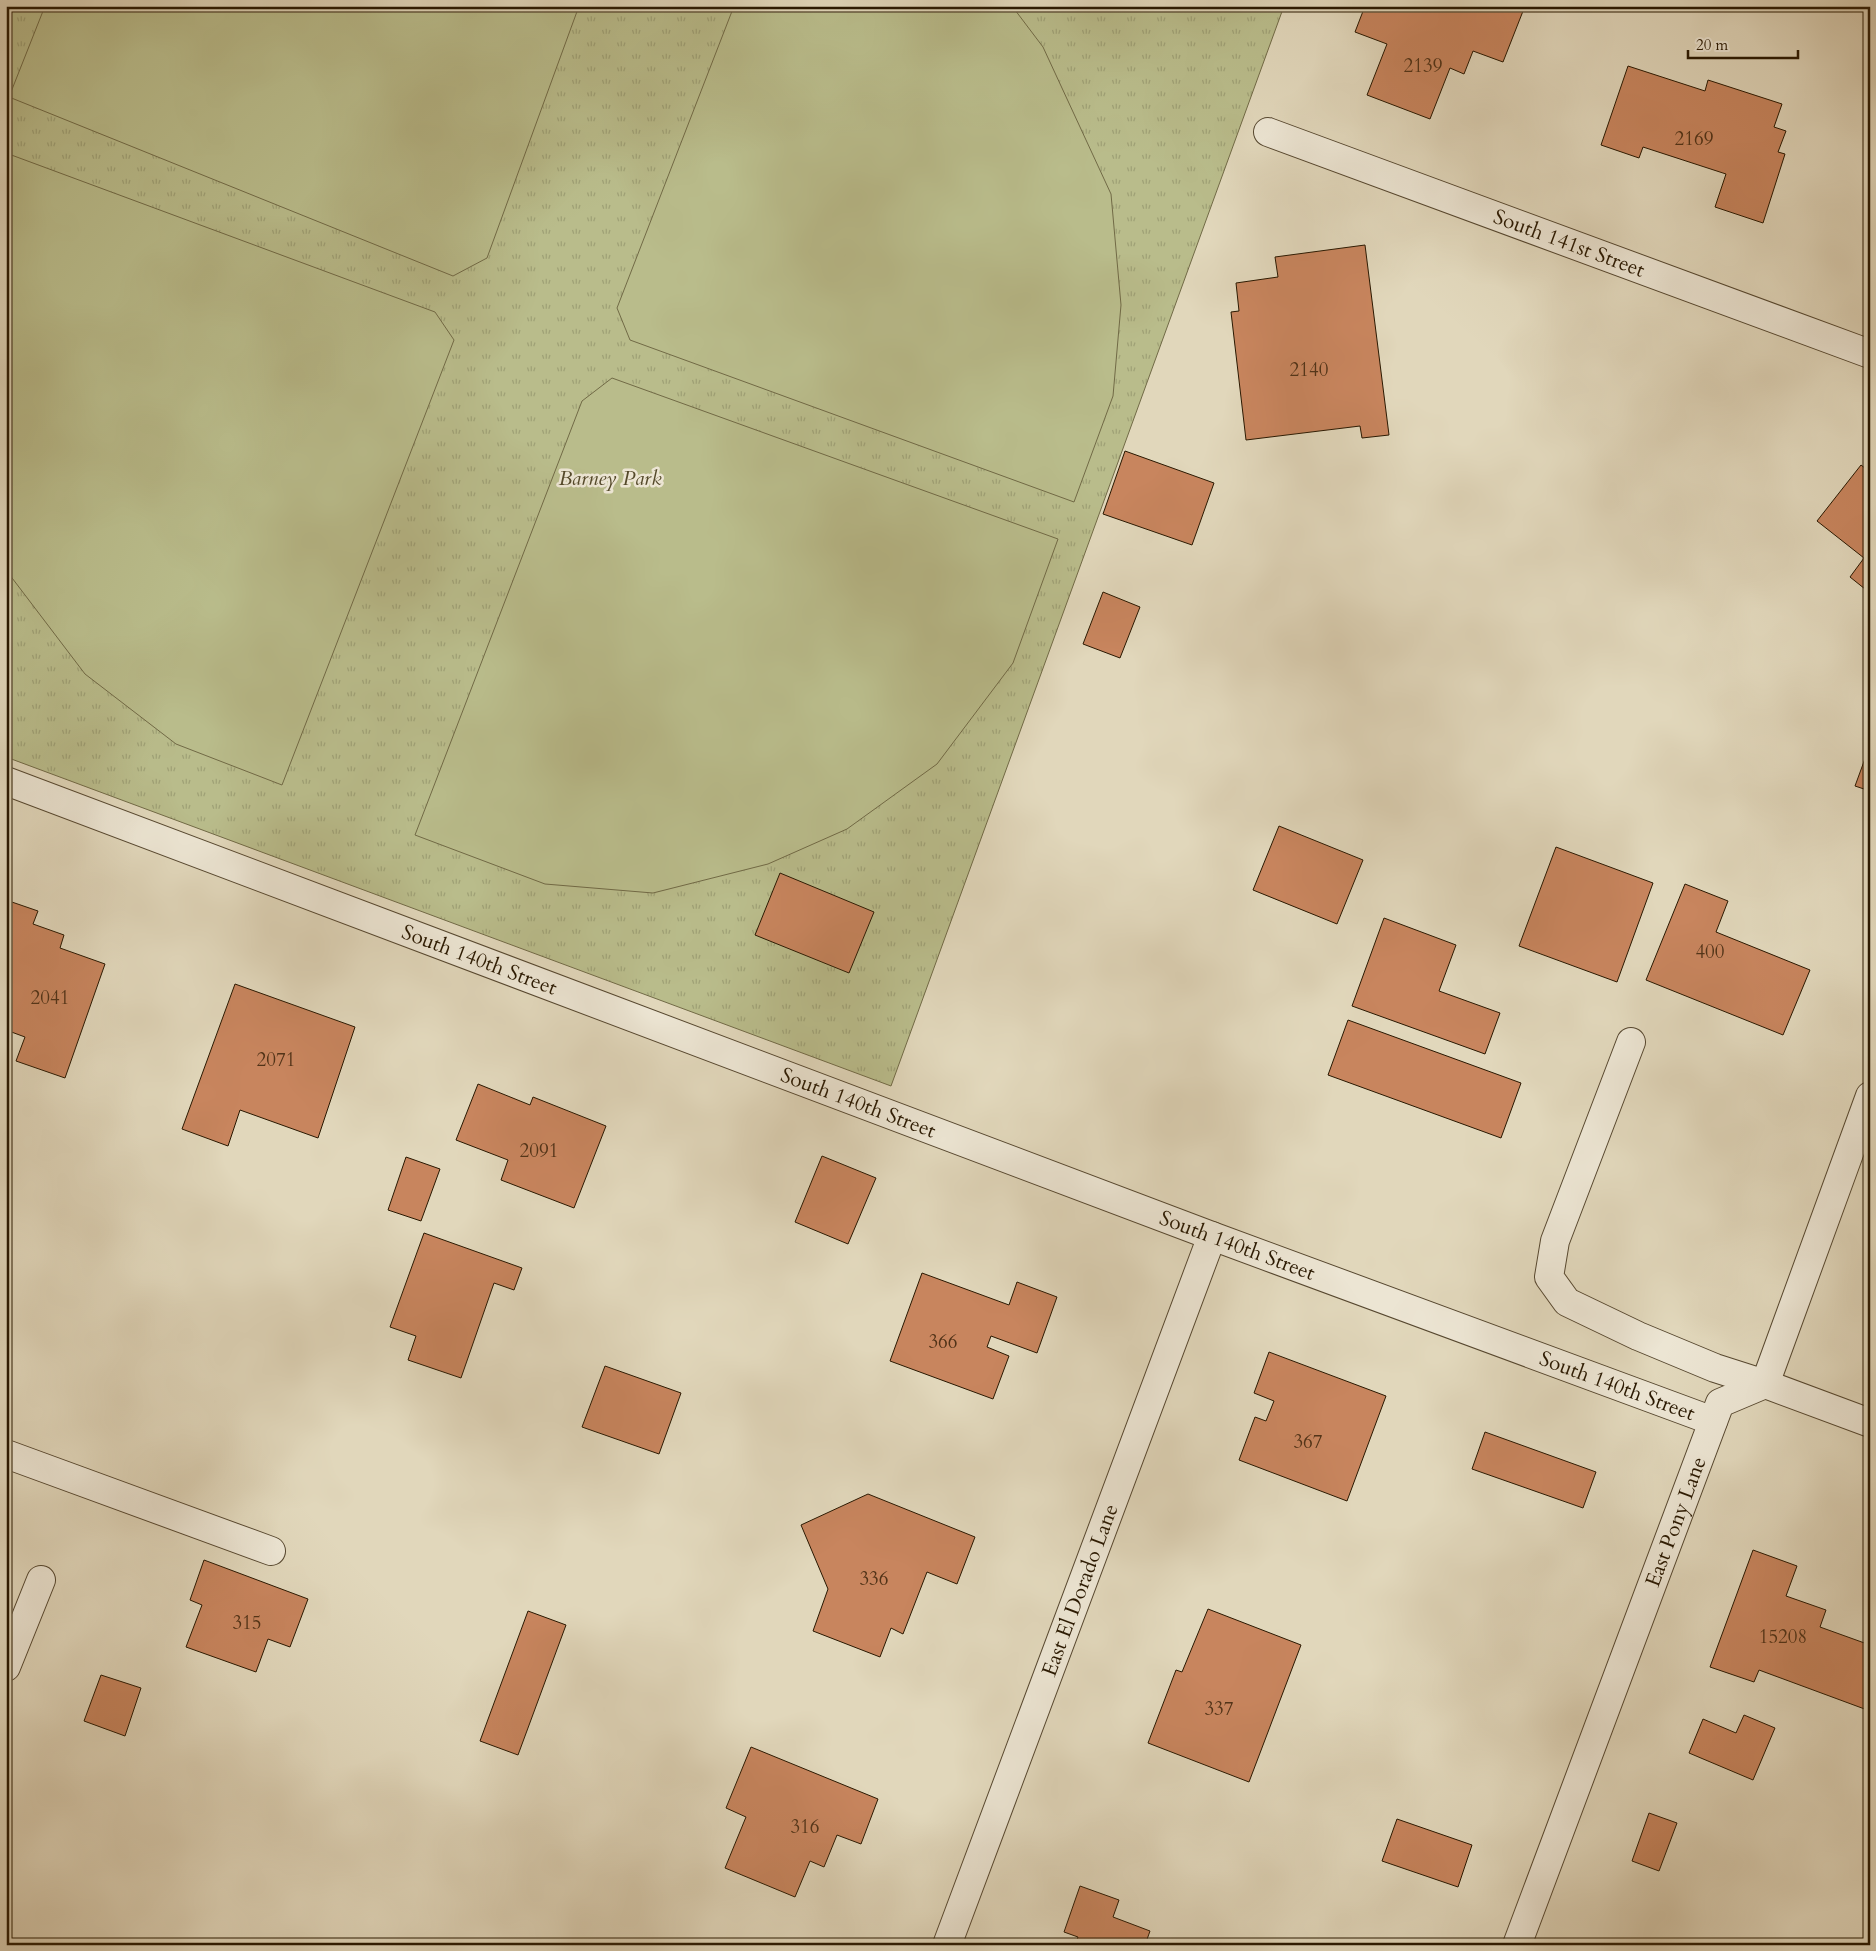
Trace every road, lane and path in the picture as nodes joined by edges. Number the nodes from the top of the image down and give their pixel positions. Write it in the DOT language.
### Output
graph roads {
  1 [pos="1268,132"];
  2 [pos="1870,354"];
  3 [pos="6,780"];
  4 [pos="1631,1042"];
  5 [pos="1870,1096"];
  6 [pos="1212,1236"];
  7 [pos="1766,1384"];
  8 [pos="1713,1421"];
  9 [pos="1870,1423"];
  10 [pos="6,1454"];
  11 [pos="272,1551"];
  12 [pos="41,1580"];
  13 [pos="6,1667"];
  14 [pos="947,1945"];
  15 [pos="1517,1945"];
  1 -- 2 [label="street, South 141st Street"];
  3 -- 6 [label="street, South 140th Street"];
  4 -- 7 [label="street"];
  5 -- 7 [label="street"];
  6 -- 8 [label="street, South 140th Street"];
  6 -- 14 [label="street, East El Dorado Lane"];
  7 -- 8 [label="street, East Pony Lane"];
  7 -- 9 [label="street"];
  8 -- 15 [label="street, East Pony Lane"];
  10 -- 11 [label="street"];
  12 -- 13 [label="street"];
}
